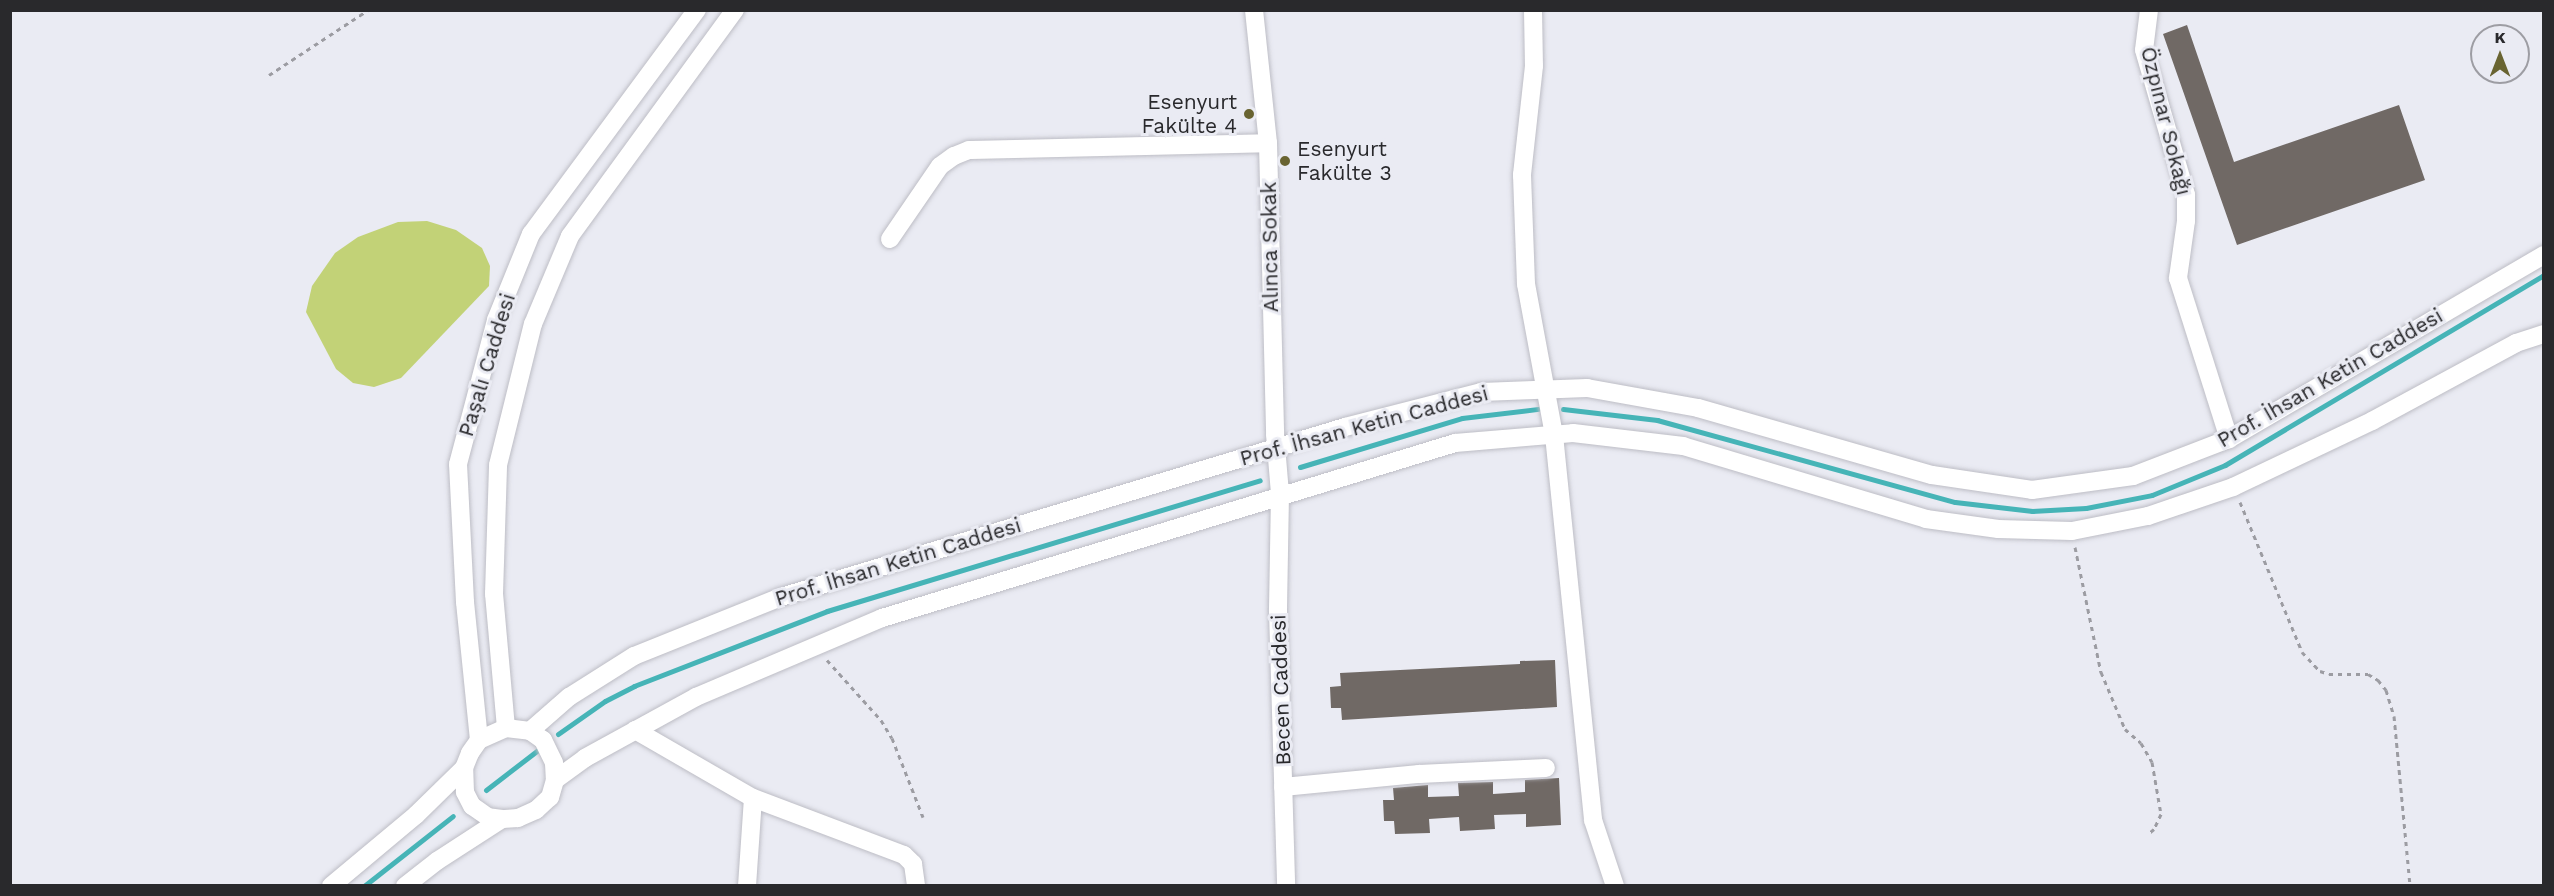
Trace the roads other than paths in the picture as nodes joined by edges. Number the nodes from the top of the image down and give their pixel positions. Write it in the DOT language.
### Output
graph roads {
  1 [pos="697,10"];
  2 [pos="735,10"];
  3 [pos="1254,10"];
  4 [pos="1533,10"];
  5 [pos="2149,10"];
  6 [pos="1268,143"];
  7 [pos="890,239"];
  8 [pos="2544,255"];
  9 [pos="2544,334"];
  10 [pos="1546,389"];
  11 [pos="1554,435"];
  12 [pos="2229,439"];
  13 [pos="1275,447"];
  14 [pos="1280,494"];
  15 [pos="506,728"];
  16 [pos="635,730"];
  17 [pos="530,731"];
  18 [pos="479,740"];
  19 [pos="464,768"];
  20 [pos="1546,768"];
  21 [pos="555,780"];
  22 [pos="1284,787"];
  23 [pos="753,798"];
  24 [pos="502,819"];
  25 [pos="331,885"];
  26 [pos="405,885"];
  27 [pos="747,885"];
  28 [pos="916,885"];
  29 [pos="1286,885"];
  30 [pos="1615,885"];
  1 -- 18 [label="street, Paşalı Caddesi"];
  2 -- 15 [label="street, Paşalı Caddesi"];
  3 -- 6 [label="street, Alınca Sokak"];
  4 -- 10 [label="street"];
  5 -- 12 [label="street, Özpınar Sokağı"];
  6 -- 7 [label="street"];
  6 -- 13 [label="street, Alınca Sokak"];
  8 -- 12 [label="street, Prof. İhsan Ketin Caddesi"];
  9 -- 11 [label="street, Prof. İhsan Ketin Caddesi"];
  10 -- 11 [label="street"];
  10 -- 12 [label="street, Prof. İhsan Ketin Caddesi"];
  10 -- 13 [label="street, Prof. İhsan Ketin Caddesi"];
  11 -- 14 [label="street, Prof. İhsan Ketin Caddesi"];
  11 -- 30 [label="street"];
  13 -- 14 [label="street, Alınca Sokak"];
  13 -- 17 [label="street, Prof. İhsan Ketin Caddesi"];
  14 -- 16 [label="street, Prof. İhsan Ketin Caddesi"];
  14 -- 22 [label="street, Becen Caddesi"];
  15 -- 17 [label="street"];
  15 -- 18 [label="street"];
  16 -- 21 [label="street, Prof. İhsan Ketin Caddesi"];
  16 -- 23 [label="street"];
  17 -- 21 [label="street"];
  18 -- 19 [label="street"];
  19 -- 24 [label="street"];
  19 -- 25 [label="street"];
  20 -- 22 [label="street"];
  21 -- 24 [label="street"];
  22 -- 29 [label="street, Becen Caddesi"];
  23 -- 27 [label="street"];
  23 -- 28 [label="street"];
  24 -- 26 [label="street"];
}
